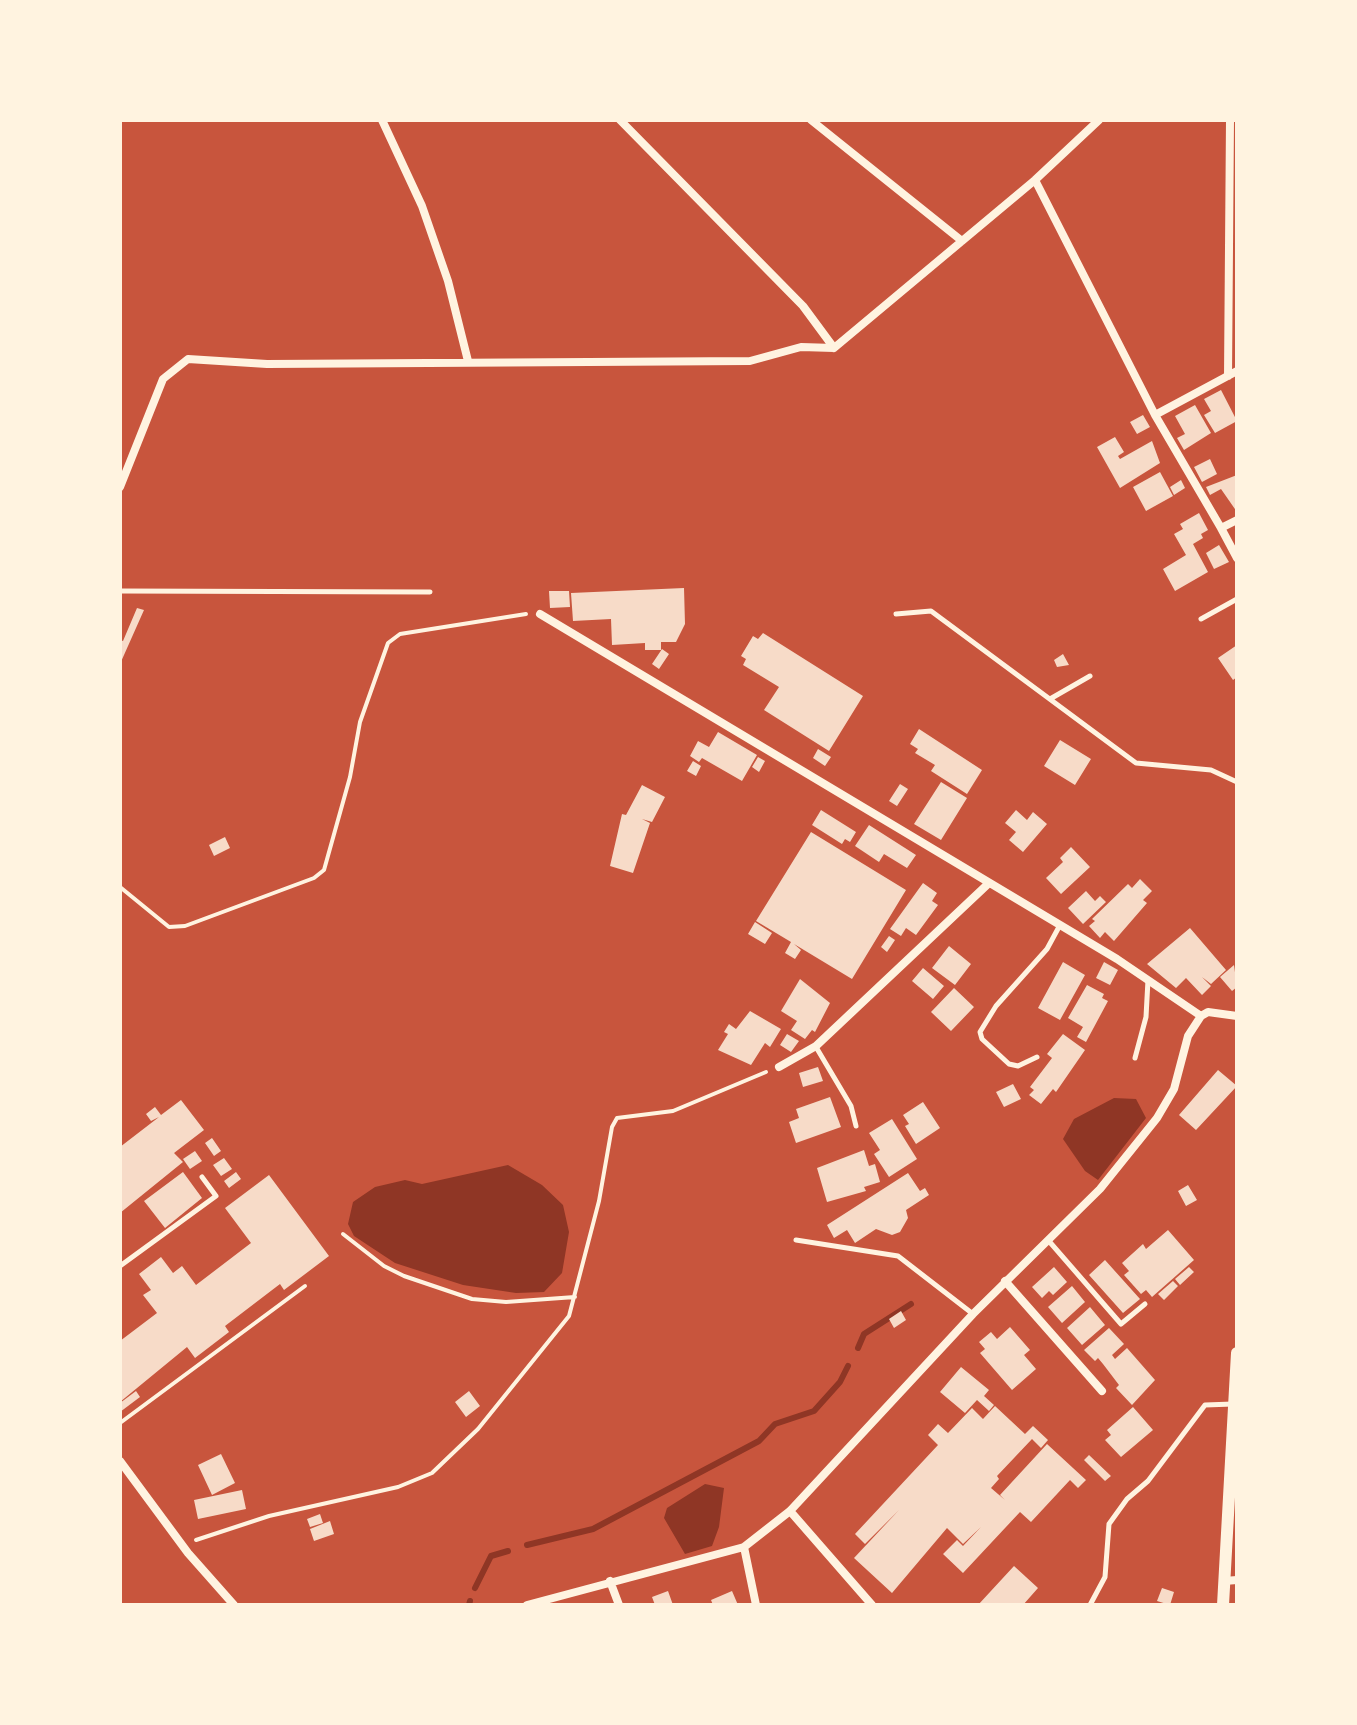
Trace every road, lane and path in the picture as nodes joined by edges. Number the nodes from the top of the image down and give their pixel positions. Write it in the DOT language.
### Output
graph roads {
  1 [pos="382,120"];
  2 [pos="620,120"];
  3 [pos="811,120"];
  4 [pos="1099,120"];
  5 [pos="1230,120"];
  6 [pos="1035,180"];
  7 [pos="962,241"];
  8 [pos="834,348"];
  9 [pos="468,361"];
  10 [pos="1237,371"];
  11 [pos="1228,376"];
  12 [pos="1155,415"];
  13 [pos="120,487"];
  14 [pos="1237,520"];
  15 [pos="1221,528"];
  16 [pos="1237,558"];
  17 [pos="120,591"];
  18 [pos="430,592"];
  19 [pos="1237,599"];
  20 [pos="540,614"];
  21 [pos="896,614"];
  22 [pos="1201,619"];
  23 [pos="1090,676"];
  24 [pos="1050,699"];
  25 [pos="1237,782"];
  26 [pos="989,883"];
  27 [pos="120,887"];
  28 [pos="1060,925"];
  29 [pos="1148,980"];
  30 [pos="1201,1016"];
  31 [pos="1237,1016"];
  32 [pos="816,1046"];
  33 [pos="1037,1057"];
  34 [pos="1135,1058"];
  35 [pos="779,1067"];
  36 [pos="856,1126"];
  37 [pos="202,1177"];
  38 [pos="343,1234"];
  39 [pos="796,1240"];
  40 [pos="1048,1240"];
  41 [pos="120,1266"];
  42 [pos="1005,1281"];
  43 [pos="305,1286"];
  44 [pos="575,1297"];
  45 [pos="1145,1304"];
  46 [pos="973,1314"];
  47 [pos="1237,1353"];
  48 [pos="1102,1391"];
  49 [pos="1234,1404"];
  50 [pos="120,1423"];
  51 [pos="120,1461"];
  52 [pos="790,1511"];
  53 [pos="182,1545"];
  54 [pos="744,1547"];
  55 [pos="610,1581"];
  56 [pos="1230,1581"];
  57 [pos="234,1605"];
  58 [pos="527,1605"];
  59 [pos="619,1605"];
  60 [pos="756,1605"];
  61 [pos="872,1605"];
  62 [pos="1090,1605"];
  63 [pos="1223,1605"];
  1 -- 9 [label="street"];
  2 -- 8 [label="street"];
  3 -- 7 [label="street"];
  4 -- 6 [label="street"];
  5 -- 11 [label="street"];
  6 -- 7 [label="street"];
  6 -- 12 [label="street"];
  7 -- 8 [label="street"];
  8 -- 9 [label="street"];
  9 -- 13 [label="street"];
  10 -- 11 [label="street"];
  11 -- 12 [label="street"];
  12 -- 15 [label="street"];
  14 -- 15 [label="street"];
  15 -- 16 [label="street"];
  17 -- 18 [label="lane"];
  19 -- 22 [label="lane"];
  20 -- 26 [label="street"];
  20 -- 27 [label="path"];
  21 -- 24 [label="lane"];
  23 -- 24 [label="lane"];
  24 -- 25 [label="lane"];
  26 -- 28 [label="street"];
  26 -- 32 [label="street"];
  28 -- 29 [label="street"];
  28 -- 33 [label="lane"];
  29 -- 30 [label="street"];
  29 -- 34 [label="lane"];
  30 -- 31 [label="street"];
  30 -- 40 [label="street"];
  32 -- 35 [label="street"];
  32 -- 36 [label="lane"];
  35 -- 44 [label="path"];
  37 -- 41 [label="lane"];
  38 -- 44 [label="path"];
  39 -- 46 [label="lane"];
  40 -- 42 [label="street"];
  40 -- 45 [label="lane"];
  42 -- 46 [label="street"];
  42 -- 48 [label="street"];
  43 -- 50 [label="path"];
  44 -- 53 [label="path"];
  46 -- 52 [label="street"];
  47 -- 49 [label="street"];
  49 -- 56 [label="street"];
  49 -- 62 [label="lane"];
  51 -- 53 [label="street"];
  52 -- 54 [label="street"];
  52 -- 61 [label="street"];
  53 -- 57 [label="street"];
  54 -- 55 [label="street"];
  54 -- 60 [label="street"];
  55 -- 58 [label="street"];
  55 -- 59 [label="street"];
  56 -- 63 [label="street"];
}
